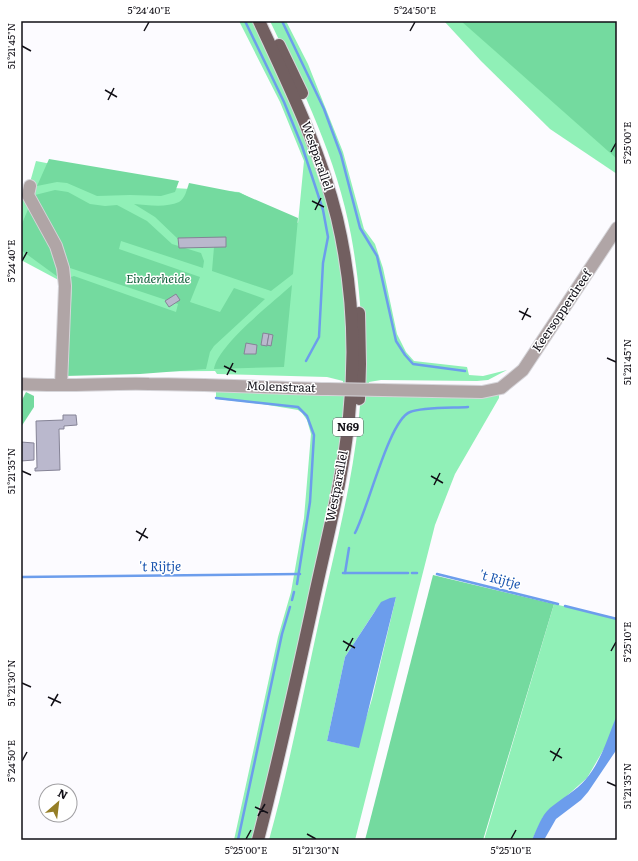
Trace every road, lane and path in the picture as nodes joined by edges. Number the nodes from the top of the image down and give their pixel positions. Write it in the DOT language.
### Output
graph roads {
  1 [pos="259,21"];
  2 [pos="268,21"];
  3 [pos="30,186"];
  4 [pos="617,228"];
  5 [pos="21,384"];
  6 [pos="61,385"];
  7 [pos="501,388"];
  8 [pos="258,840"];
  9 [pos="267,840"];
  1 -- 8 [label="main road, Westparallel / N69"];
  2 -- 9 [label="main road, Westparallel / N69"];
  3 -- 6 [label="street"];
  4 -- 7 [label="street, Keersopperdreef"];
  5 -- 6 [label="street, Molenstraat"];
  6 -- 7 [label="street, Molenstraat, bridge"];
}
